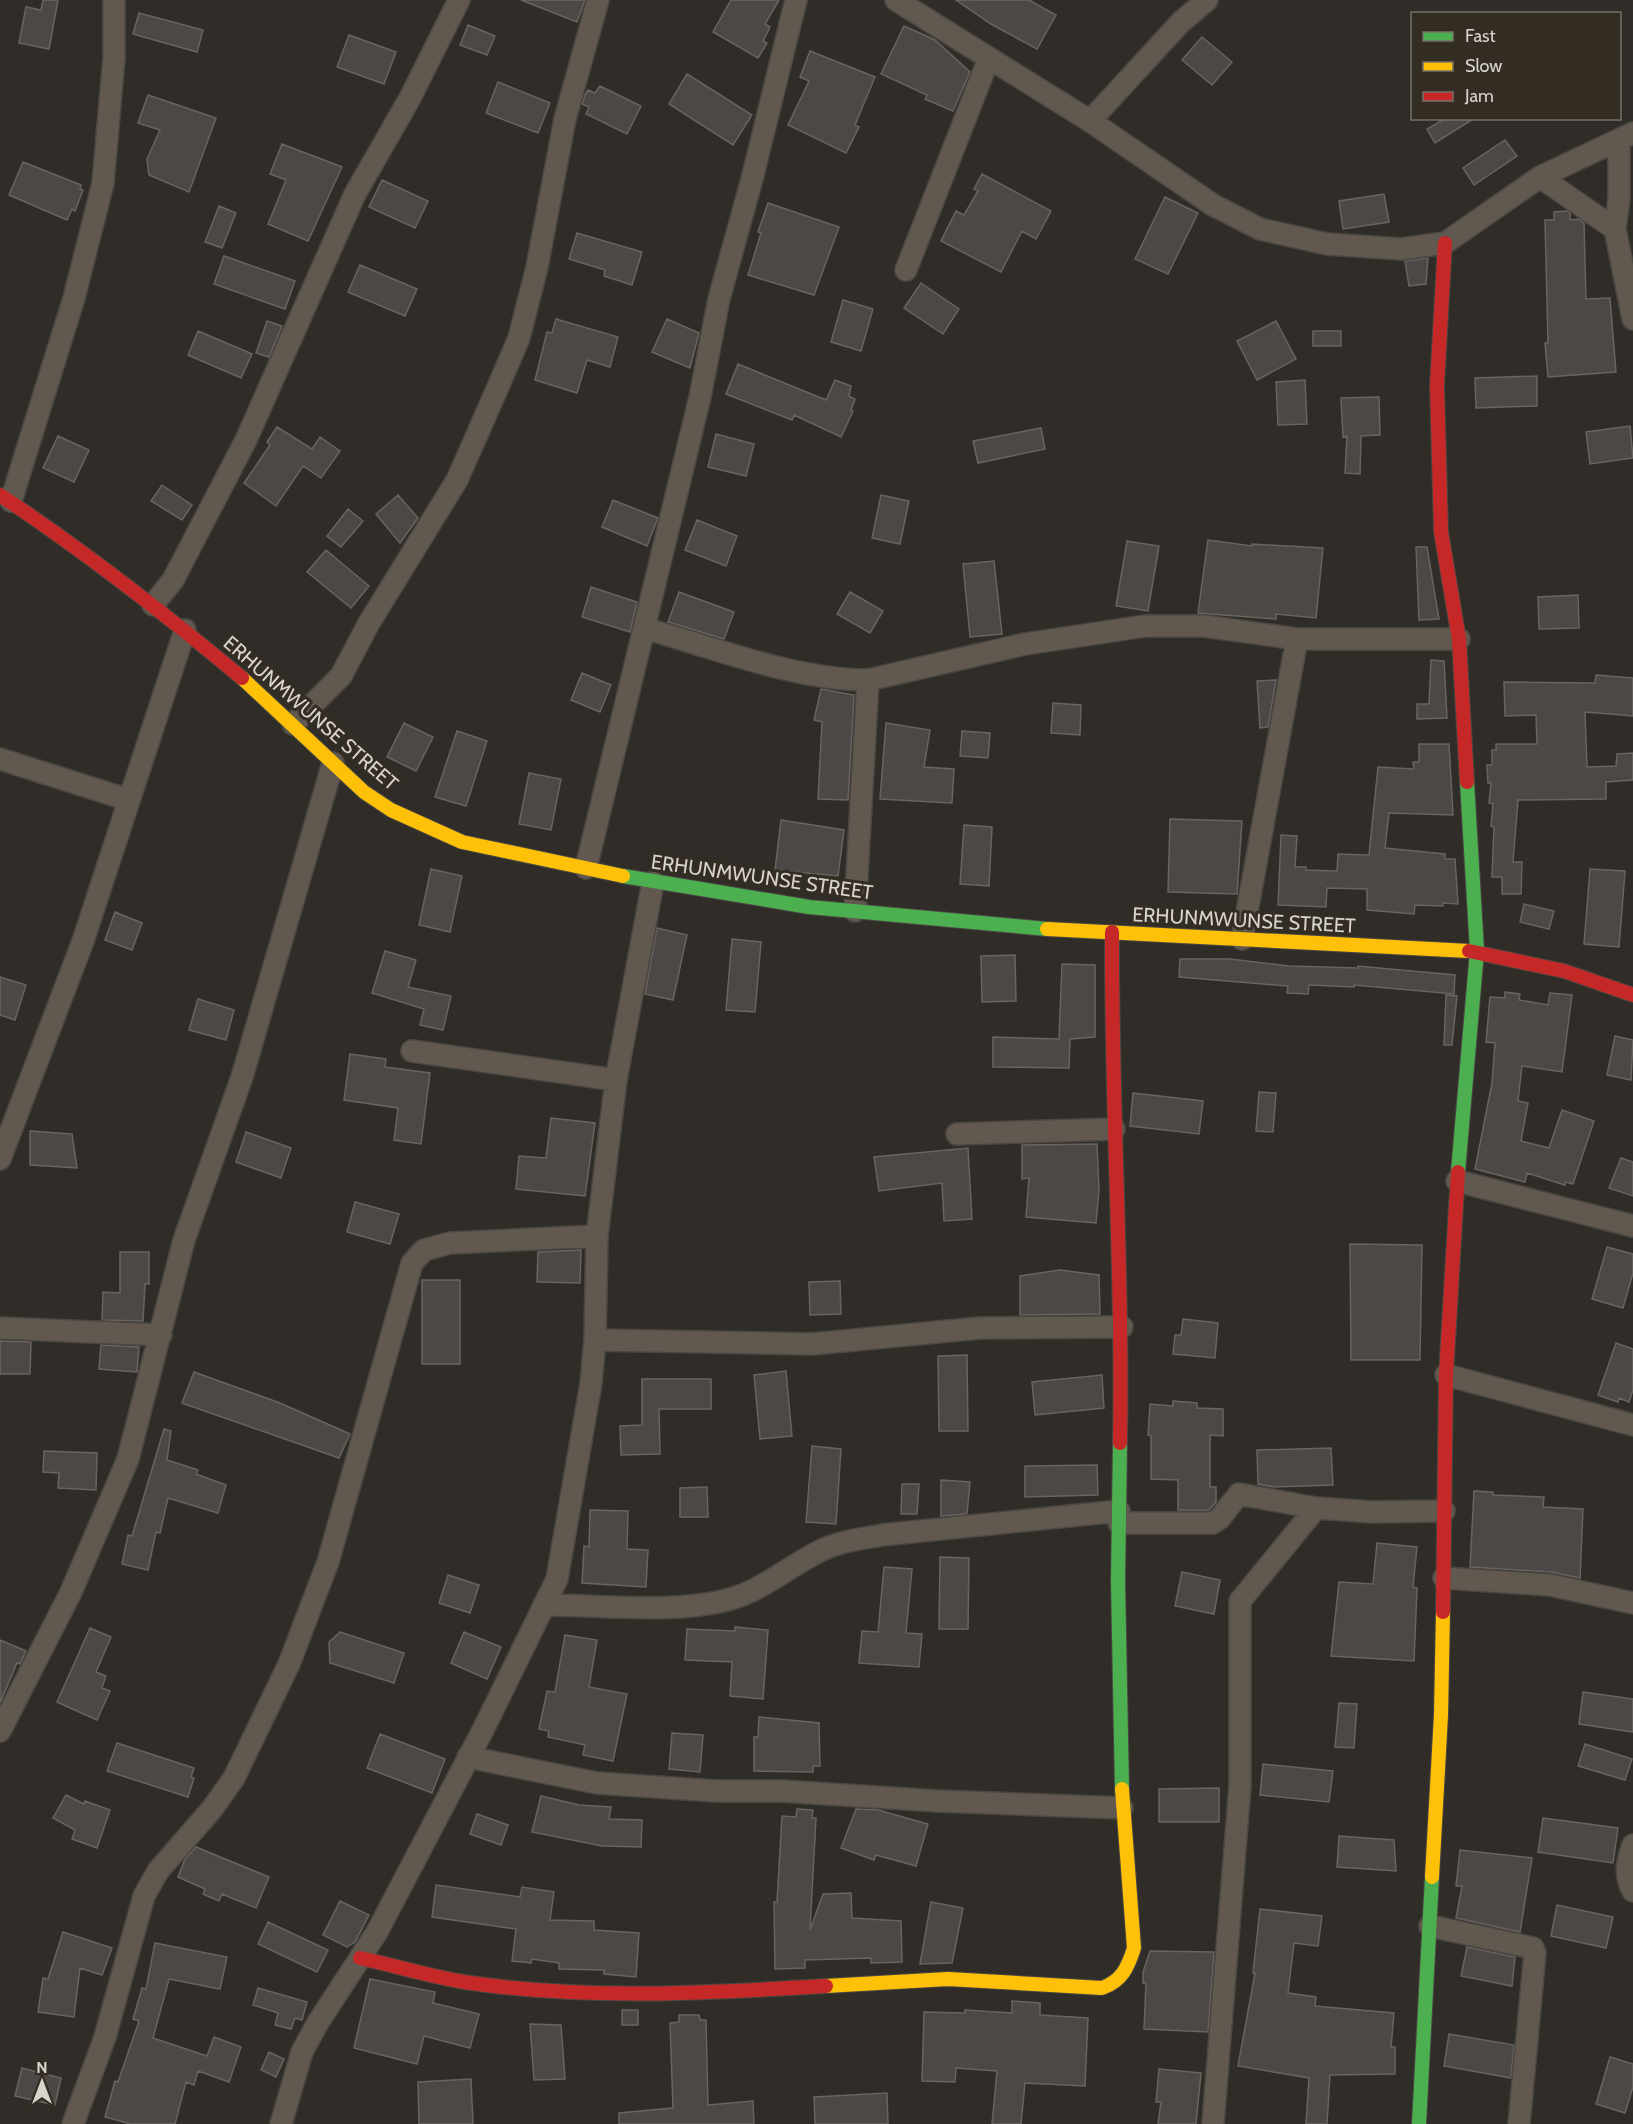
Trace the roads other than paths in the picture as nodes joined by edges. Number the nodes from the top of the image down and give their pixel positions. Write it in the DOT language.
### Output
graph roads {
  1 [pos="114,0"];
  2 [pos="459,0"];
  3 [pos="598,0"];
  4 [pos="796,0"];
  5 [pos="896,0"];
  6 [pos="1207,0"];
  7 [pos="989,58"];
  8 [pos="1090,121"];
  9 [pos="1626,137"];
  10 [pos="1540,177"];
  11 [pos="1615,229"];
  12 [pos="1445,243"];
  13 [pos="906,270"];
  14 [pos="1633,319"];
  15 [pos="6,498"];
  16 [pos="153,605"];
  17 [pos="644,628"];
  18 [pos="185,630"];
  19 [pos="1297,639"];
  20 [pos="1459,639"];
  21 [pos="868,681"];
  22 [pos="293,724"];
  23 [pos="0,759"];
  24 [pos="333,764"];
  25 [pos="129,800"];
  26 [pos="586,868"];
  27 [pos="653,882"];
  28 [pos="855,911"];
  29 [pos="1112,932"];
  30 [pos="1242,939"];
  31 [pos="1477,951"];
  32 [pos="1633,995"];
  33 [pos="411,1051"];
  34 [pos="616,1080"];
  35 [pos="1114,1129"];
  36 [pos="957,1134"];
  37 [pos="0,1159"];
  38 [pos="1456,1181"];
  39 [pos="1633,1226"];
  40 [pos="597,1236"];
  41 [pos="1122,1327"];
  42 [pos="0,1328"];
  43 [pos="161,1335"];
  44 [pos="595,1340"];
  45 [pos="1446,1375"];
  46 [pos="1633,1425"];
  47 [pos="1316,1508"];
  48 [pos="1444,1511"];
  49 [pos="1119,1517"];
  50 [pos="1444,1578"];
  51 [pos="1633,1603"];
  52 [pos="544,1605"];
  53 [pos="0,1731"];
  54 [pos="468,1757"];
  55 [pos="1122,1808"];
  56 [pos="1633,1845"];
  57 [pos="1633,1891"];
  58 [pos="1430,1926"];
  59 [pos="360,1958"];
  60 [pos="73,2124"];
  61 [pos="281,2124"];
  62 [pos="1213,2124"];
  63 [pos="1419,2124"];
  64 [pos="1519,2124"];
  1 -- 15 [label="street"];
  2 -- 16 [label="street"];
  3 -- 22 [label="street"];
  4 -- 17 [label="street"];
  5 -- 7 [label="street"];
  6 -- 8 [label="street"];
  7 -- 8 [label="street"];
  7 -- 13 [label="street"];
  8 -- 12 [label="street"];
  9 -- 10 [label="street"];
  9 -- 11 [label="street"];
  10 -- 11 [label="street"];
  10 -- 12 [label="street"];
  11 -- 14 [label="street"];
  12 -- 20 [label="street"];
  15 -- 16 [label="street, ERHUNMWUNSE STREET"];
  16 -- 18 [label="street, ERHUNMWUNSE STREET"];
  17 -- 21 [label="street"];
  17 -- 26 [label="street"];
  18 -- 22 [label="street, ERHUNMWUNSE STREET"];
  18 -- 25 [label="street"];
  19 -- 20 [label="street"];
  19 -- 21 [label="street"];
  19 -- 30 [label="street"];
  20 -- 31 [label="street"];
  21 -- 28 [label="street"];
  22 -- 24 [label="street, ERHUNMWUNSE STREET"];
  23 -- 25 [label="street"];
  24 -- 26 [label="street, ERHUNMWUNSE STREET"];
  24 -- 43 [label="street"];
  25 -- 37 [label="street"];
  26 -- 27 [label="street, ERHUNMWUNSE STREET"];
  27 -- 28 [label="street, ERHUNMWUNSE STREET"];
  27 -- 34 [label="street"];
  28 -- 29 [label="street, ERHUNMWUNSE STREET"];
  29 -- 30 [label="street, ERHUNMWUNSE STREET"];
  29 -- 35 [label="street"];
  30 -- 31 [label="street, ERHUNMWUNSE STREET"];
  31 -- 32 [label="street, ERHUNMWUNSE STREET"];
  31 -- 38 [label="street"];
  33 -- 34 [label="street"];
  34 -- 40 [label="street"];
  35 -- 36 [label="street"];
  35 -- 41 [label="street"];
  38 -- 39 [label="street"];
  38 -- 45 [label="street"];
  40 -- 44 [label="street"];
  40 -- 60 [label="street"];
  41 -- 44 [label="street"];
  41 -- 49 [label="street"];
  42 -- 43 [label="street"];
  43 -- 53 [label="street"];
  44 -- 52 [label="street"];
  45 -- 46 [label="street"];
  45 -- 48 [label="street"];
  47 -- 48 [label="street"];
  47 -- 49 [label="street"];
  47 -- 62 [label="street"];
  48 -- 50 [label="street"];
  49 -- 52 [label="street"];
  49 -- 55 [label="street"];
  50 -- 51 [label="street"];
  50 -- 58 [label="street"];
  52 -- 54 [label="street"];
  54 -- 55 [label="street"];
  54 -- 59 [label="street"];
  55 -- 59 [label="street"];
  56 -- 57 [label="street"];
  58 -- 63 [label="street"];
  58 -- 64 [label="street"];
  59 -- 61 [label="street"];
}
